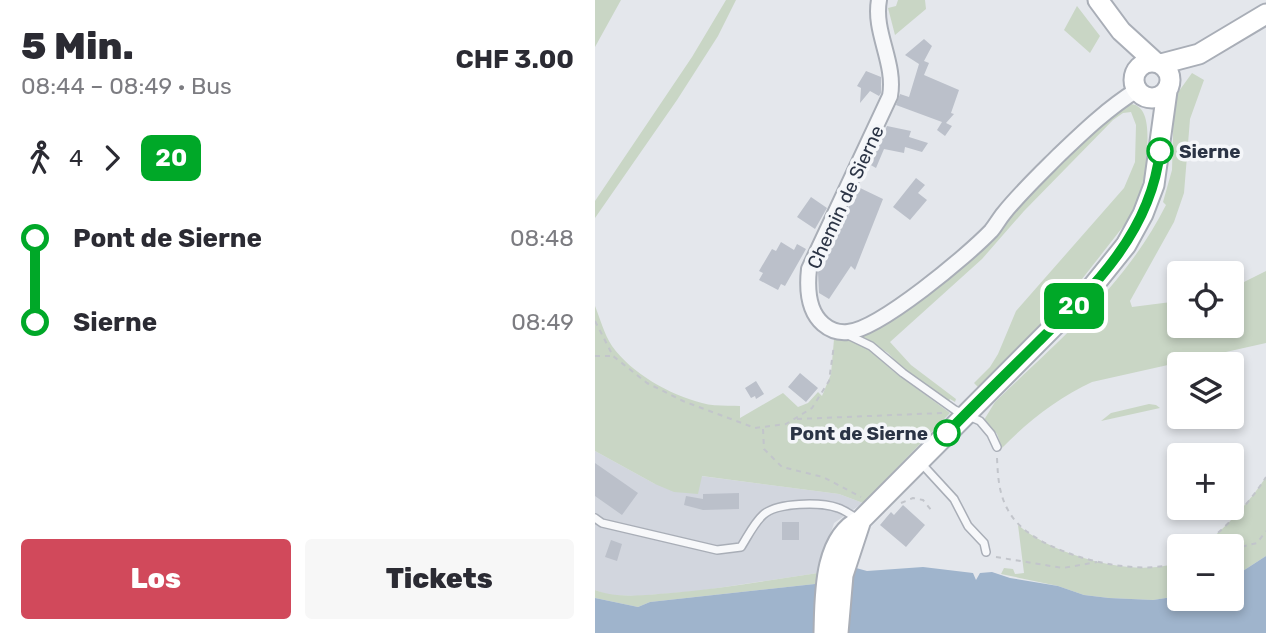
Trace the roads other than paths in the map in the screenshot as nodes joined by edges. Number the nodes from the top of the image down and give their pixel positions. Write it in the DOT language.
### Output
graph roads {
  1 [pos="879,0"];
  2 [pos="1098,0"];
  3 [pos="1266,14"];
  4 [pos="1121,31"];
  5 [pos="1199,54"];
  6 [pos="1158,63"];
  7 [pos="1138,89"];
  8 [pos="1168,89"];
  9 [pos="1160,131"];
  10 [pos="836,335"];
  11 [pos="958,411"];
  12 [pos="997,447"];
  13 [pos="919,462"];
  14 [pos="595,518"];
  15 [pos="857,523"];
  16 [pos="986,552"];
  17 [pos="829,628"];
  1 -- 10 [label="street, Chemin de Sierne"];
  2 -- 4 [label="main road"];
  3 -- 5 [label="main road"];
  4 -- 6 [label="main road"];
  4 -- 7 [label="main road"];
  5 -- 6 [label="main road"];
  5 -- 8 [label="main road"];
  6 -- 7 [label="main road"];
  6 -- 8 [label="main road"];
  7 -- 8 [label="main road"];
  7 -- 9 [label="main road"];
  7 -- 10 [label="street"];
  8 -- 9 [label="main road"];
  9 -- 11 [label="main road"];
  10 -- 11 [label="lane"];
  11 -- 12 [label="lane"];
  11 -- 13 [label="main road"];
  13 -- 15 [label="main road"];
  13 -- 16 [label="lane"];
  14 -- 15 [label="lane"];
  15 -- 17 [label="main road"];
}
